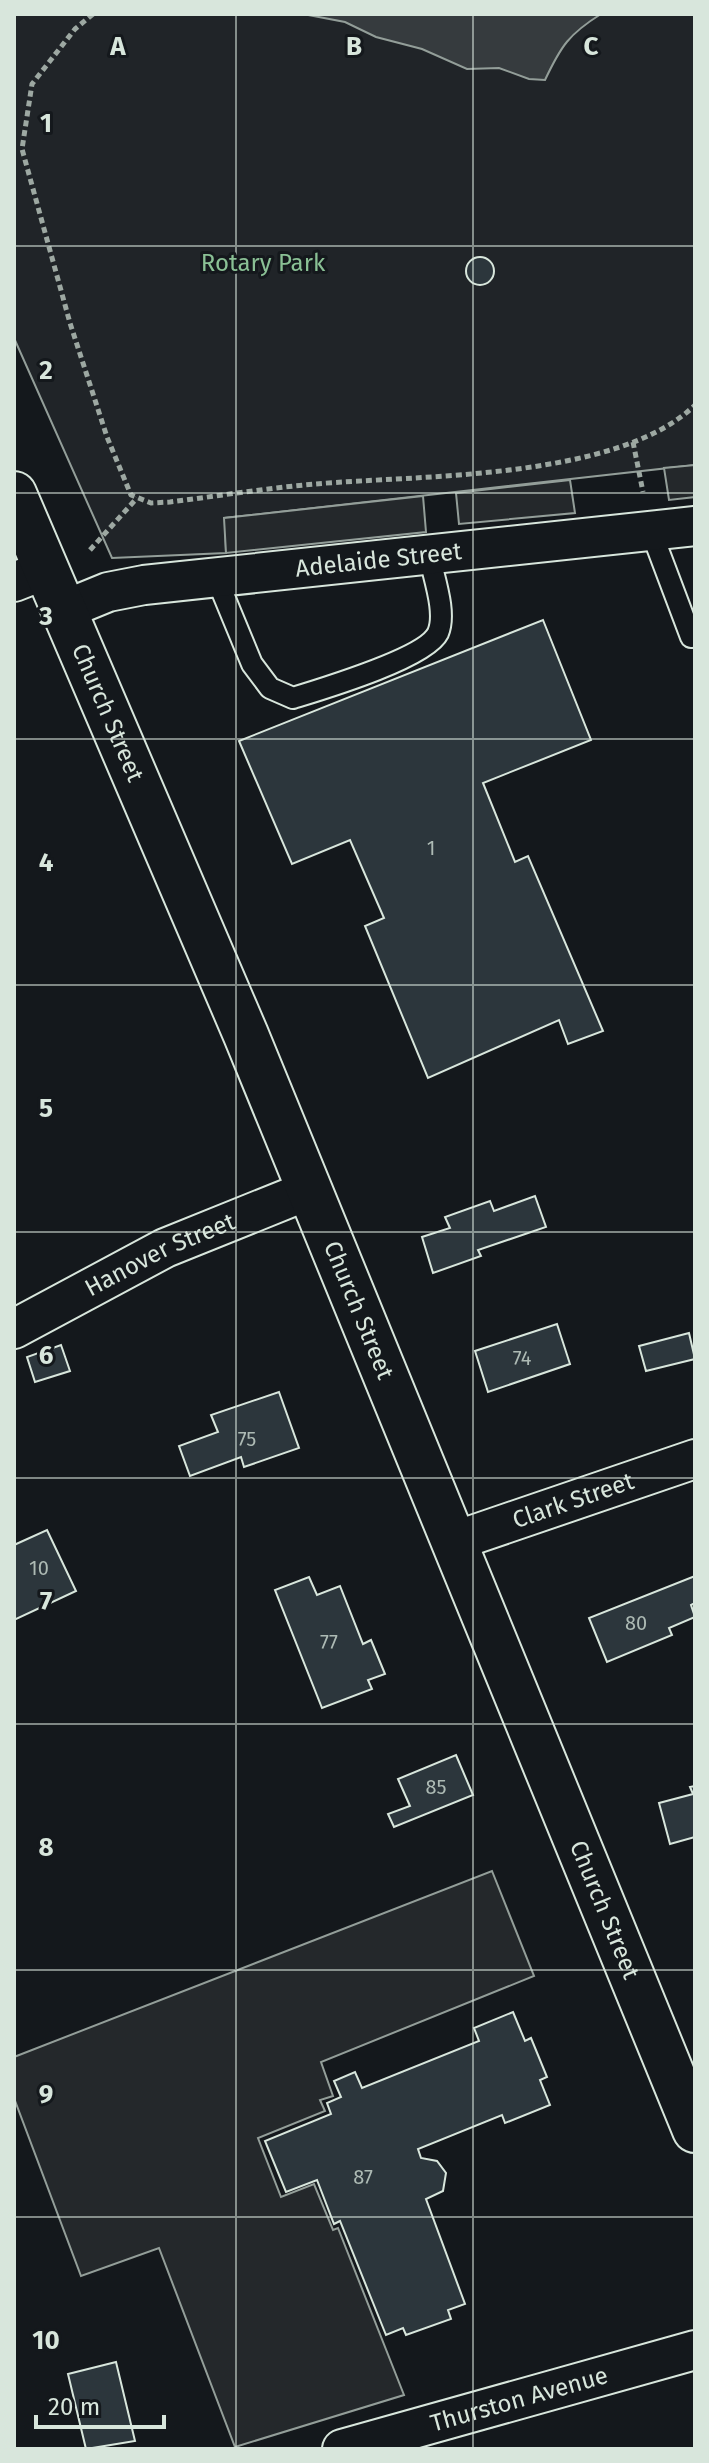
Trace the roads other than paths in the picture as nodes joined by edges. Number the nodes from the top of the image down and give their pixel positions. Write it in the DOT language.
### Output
graph roads {
  1 [pos="14,494"];
  2 [pos="695,526"];
  3 [pos="651,531"];
  4 [pos="429,554"];
  5 [pos="30,575"];
  6 [pos="216,577"];
  7 [pos="64,610"];
  8 [pos="694,642"];
  9 [pos="309,1190"];
  10 [pos="14,1329"];
  11 [pos="695,1459"];
  12 [pos="452,1542"];
  13 [pos="695,2130"];
  14 [pos="695,2350"];
  15 [pos="342,2449"];
  1 -- 5 [label="main road, Church Street"];
  2 -- 3 [label="street, Adelaide Street"];
  3 -- 4 [label="street, Adelaide Street"];
  3 -- 8 [label="lane"];
  4 -- 6 [label="street, Adelaide Street"];
  4 -- 6 [label="lane"];
  5 -- 7 [label="main road, Church Street"];
  6 -- 7 [label="street, Adelaide Street"];
  7 -- 9 [label="main road, Church Street"];
  9 -- 10 [label="street, Hanover Street"];
  9 -- 12 [label="main road, Church Street"];
  11 -- 12 [label="street, Clark Street"];
  12 -- 13 [label="main road, Church Street"];
  14 -- 15 [label="street, Thurston Avenue"];
}
